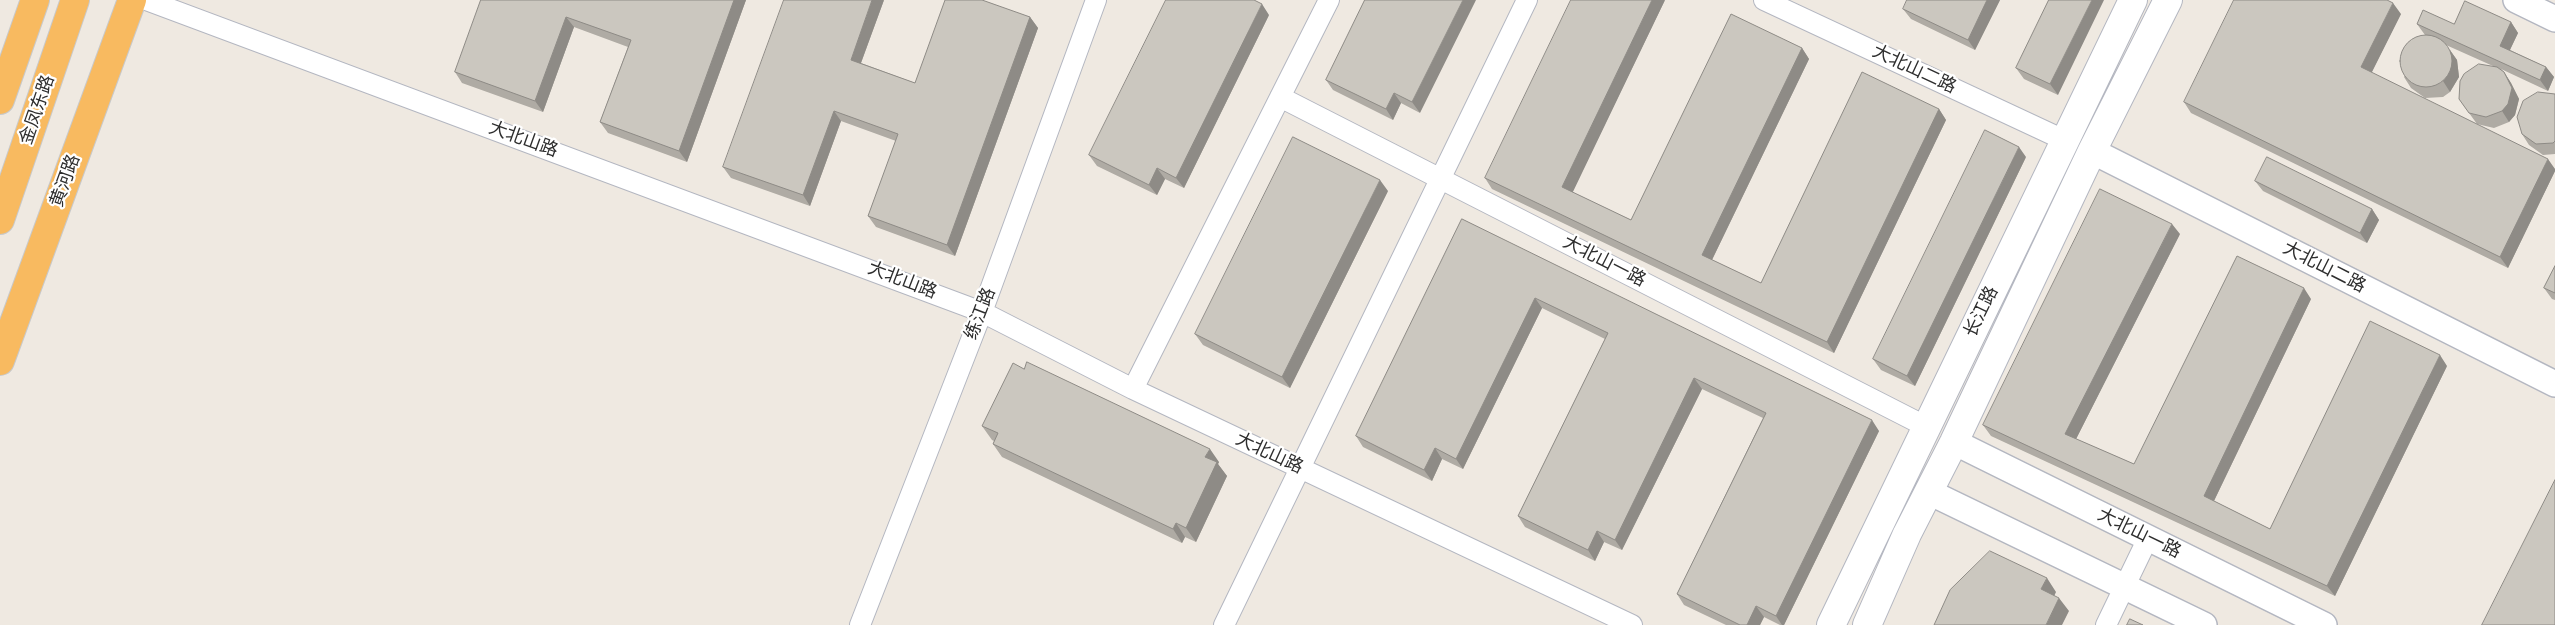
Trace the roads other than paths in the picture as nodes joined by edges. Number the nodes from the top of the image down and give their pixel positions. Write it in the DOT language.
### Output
graph roads {
  1 [pos="35,0"];
  2 [pos="75,0"];
  3 [pos="132,0"];
  4 [pos="146,0"];
  5 [pos="1096,0"];
  6 [pos="1329,0"];
  7 [pos="1527,0"];
  8 [pos="1764,0"];
  9 [pos="2133,0"];
  10 [pos="2168,0"];
  11 [pos="2516,0"];
  12 [pos="2555,19"];
  13 [pos="1280,97"];
  14 [pos="0,100"];
  15 [pos="2064,140"];
  16 [pos="2092,151"];
  17 [pos="1439,178"];
  18 [pos="0,220"];
  19 [pos="982,312"];
  20 [pos="0,361"];
  21 [pos="2555,384"];
  22 [pos="1132,390"];
  23 [pos="1927,427"];
  24 [pos="1954,442"];
  25 [pos="1300,468"];
  26 [pos="1929,492"];
  27 [pos="2148,538"];
  28 [pos="2124,587"];
  29 [pos="860,625"];
  30 [pos="1224,625"];
  31 [pos="1632,625"];
  32 [pos="1831,625"];
  33 [pos="1867,625"];
  34 [pos="2106,625"];
  35 [pos="2204,625"];
  36 [pos="2324,625"];
  1 -- 14 [label="highway"];
  2 -- 18 [label="highway, 金凤东路"];
  3 -- 20 [label="highway, 黄河路"];
  4 -- 19 [label="street, 大北山路"];
  5 -- 19 [label="street, 练江路"];
  6 -- 13 [label="street"];
  7 -- 17 [label="street"];
  8 -- 15 [label="street, 大北山二路"];
  9 -- 15 [label="main road, 长江路"];
  10 -- 16 [label="main road, 长江路"];
  11 -- 12 [label="street"];
  13 -- 17 [label="street, 大北山一路"];
  13 -- 22 [label="street"];
  15 -- 23 [label="main road, 长江路"];
  16 -- 21 [label="street, 大北山二路"];
  16 -- 24 [label="main road, 长江路"];
  17 -- 23 [label="street, 大北山一路"];
  17 -- 25 [label="street"];
  19 -- 22 [label="street, 大北山路"];
  19 -- 29 [label="street, 练江路"];
  22 -- 25 [label="street, 大北山路"];
  23 -- 32 [label="main road, 长江路"];
  24 -- 26 [label="main road, 长江路"];
  24 -- 27 [label="street, 大北山一路"];
  25 -- 30 [label="street"];
  25 -- 31 [label="street, 大北山路"];
  26 -- 28 [label="street"];
  26 -- 33 [label="main road, 长江路"];
  27 -- 28 [label="street"];
  27 -- 36 [label="street, 大北山一路"];
  28 -- 34 [label="street"];
  28 -- 35 [label="street"];
}
